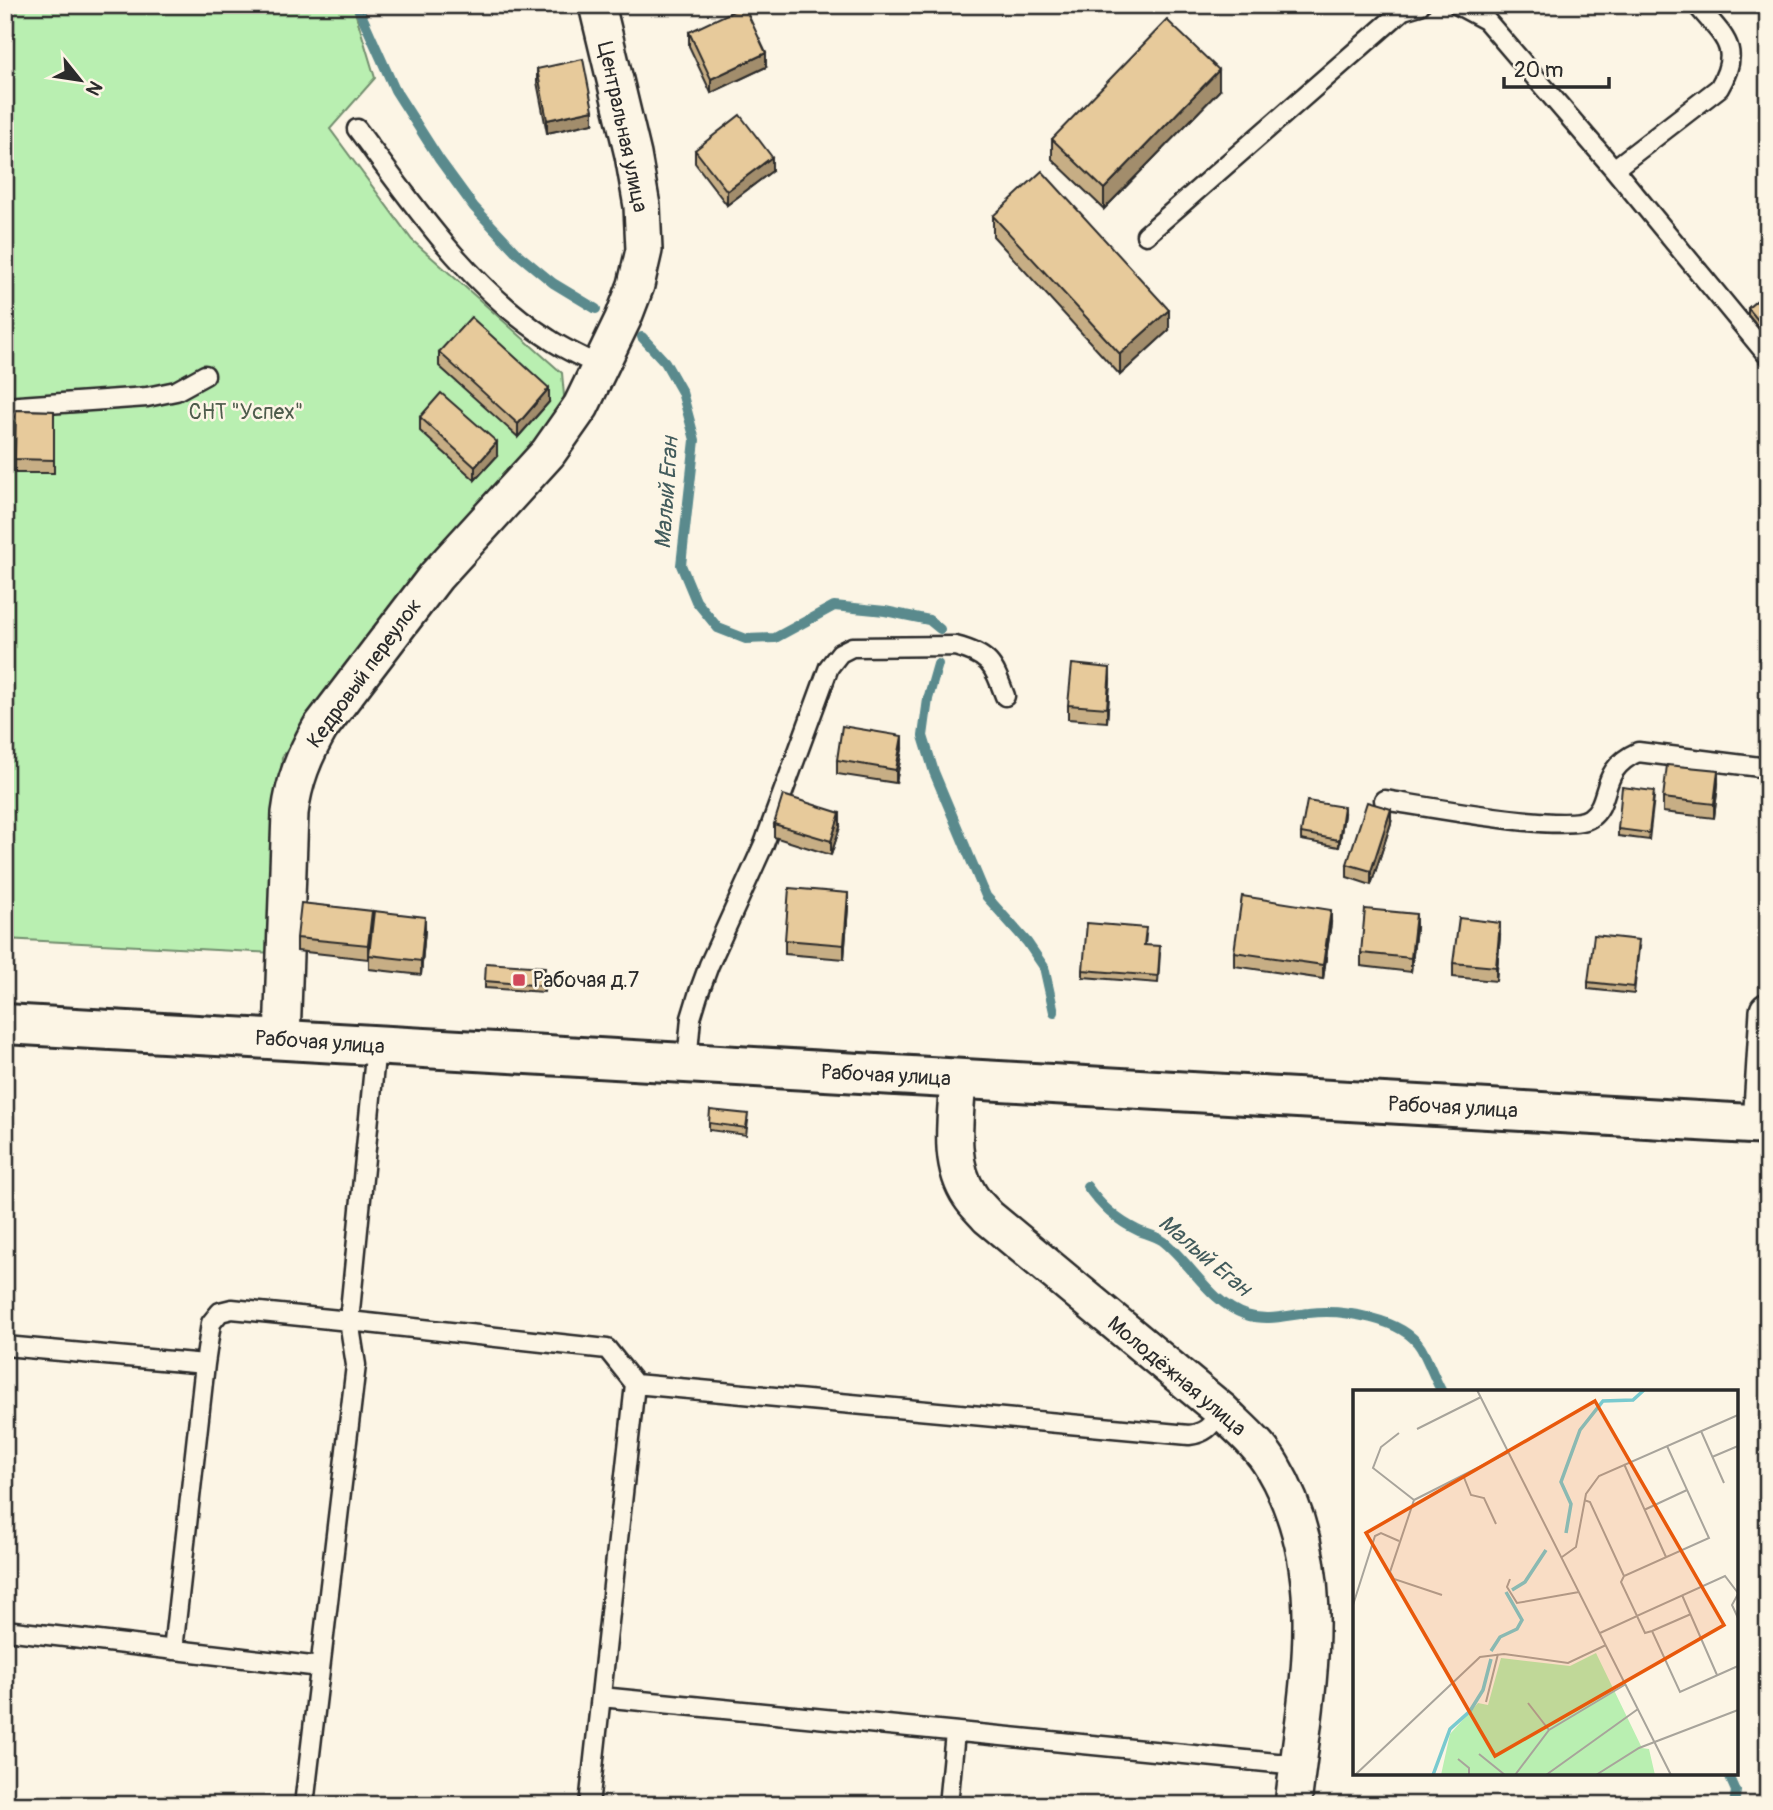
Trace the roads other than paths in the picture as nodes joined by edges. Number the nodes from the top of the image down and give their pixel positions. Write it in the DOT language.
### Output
graph roads {
  1 [pos="597,5"];
  2 [pos="1420,5"];
  3 [pos="1458,5"];
  4 [pos="1697,5"];
  5 [pos="357,129"];
  6 [pos="1614,169"];
  7 [pos="1146,235"];
  8 [pos="1768,356"];
  9 [pos="601,367"];
  10 [pos="205,375"];
  11 [pos="5,407"];
  12 [pos="1005,696"];
  13 [pos="1768,768"];
  14 [pos="1384,800"];
  15 [pos="1768,1011"];
  16 [pos="5,1024"];
  17 [pos="282,1040"];
  18 [pos="376,1046"];
  19 [pos="687,1063"];
  20 [pos="958,1079"];
  21 [pos="1764,1125"];
  22 [pos="349,1321"];
  23 [pos="5,1346"];
  24 [pos="205,1364"];
  25 [pos="635,1384"];
  26 [pos="1222,1411"];
  27 [pos="5,1630"];
  28 [pos="173,1650"];
  29 [pos="320,1667"];
  30 [pos="601,1697"];
  31 [pos="955,1732"];
  32 [pos="1297,1765"];
  33 [pos="303,1805"];
  34 [pos="589,1805"];
  35 [pos="948,1805"];
  36 [pos="1293,1805"];
  1 -- 9 [label="street, Центральная улица"];
  2 -- 7 [label="lane"];
  3 -- 6 [label="lane"];
  4 -- 6 [label="lane"];
  5 -- 9 [label="lane"];
  6 -- 8 [label="lane"];
  9 -- 17 [label="street, Кедровый переулок"];
  10 -- 11 [label="lane"];
  12 -- 19 [label="lane"];
  13 -- 14 [label="lane"];
  15 -- 21 [label="street"];
  16 -- 17 [label="street, Рабочая улица"];
  17 -- 18 [label="street, Рабочая улица"];
  18 -- 19 [label="street, Рабочая улица"];
  18 -- 22 [label="lane"];
  19 -- 20 [label="street, Рабочая улица"];
  20 -- 21 [label="street, Рабочая улица"];
  20 -- 26 [label="street, Молодёжная улица"];
  22 -- 24 [label="lane"];
  22 -- 25 [label="lane"];
  22 -- 29 [label="lane"];
  23 -- 24 [label="lane"];
  24 -- 28 [label="lane"];
  25 -- 26 [label="lane"];
  25 -- 30 [label="lane"];
  26 -- 32 [label="street, Молодёжная улица"];
  27 -- 28 [label="lane"];
  28 -- 29 [label="lane"];
  29 -- 33 [label="lane"];
  30 -- 31 [label="lane"];
  30 -- 34 [label="lane"];
  31 -- 32 [label="lane"];
  31 -- 35 [label="lane"];
  32 -- 36 [label="street, Молодёжная улица"];
}
